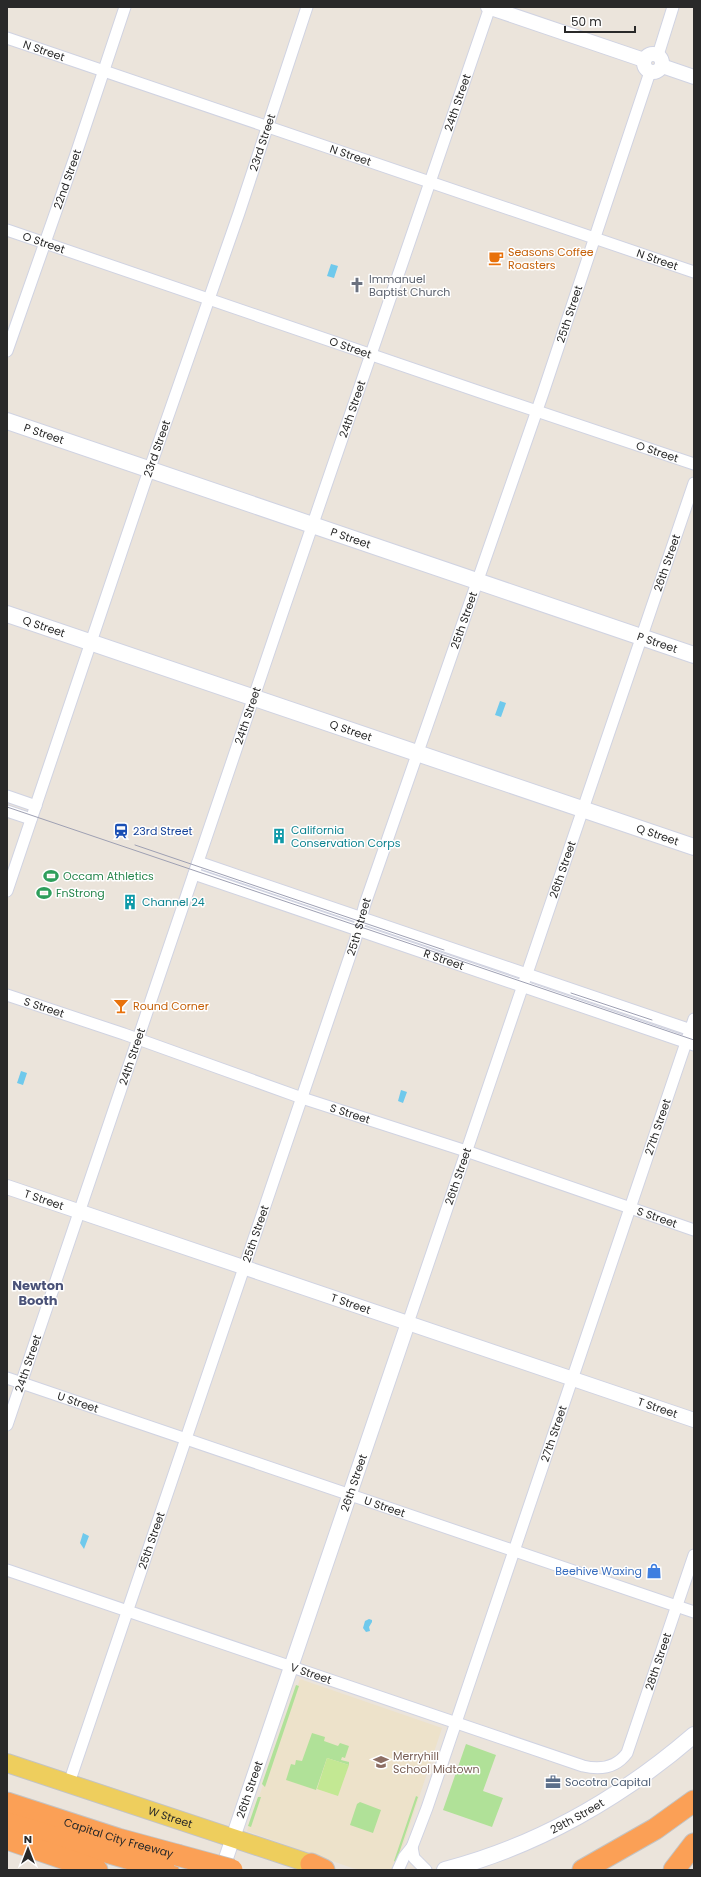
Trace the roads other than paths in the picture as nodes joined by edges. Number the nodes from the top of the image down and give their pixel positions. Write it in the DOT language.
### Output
graph roads {
  1 [pos="125,7"];
  2 [pos="307,7"];
  3 [pos="489,7"];
  4 [pos="673,7"];
  5 [pos="7,38"];
  6 [pos="654,63"];
  7 [pos="104,72"];
  8 [pos="694,77"];
  9 [pos="267,127"];
  10 [pos="430,183"];
  11 [pos="7,230"];
  12 [pos="594,238"];
  13 [pos="44,242"];
  14 [pos="694,272"];
  15 [pos="209,298"];
  16 [pos="7,351"];
  17 [pos="372,355"];
  18 [pos="536,411"];
  19 [pos="7,422"];
  20 [pos="694,464"];
  21 [pos="149,470"];
  22 [pos="694,483"];
  23 [pos="313,525"];
  24 [pos="476,581"];
  25 [pos="7,614"];
  26 [pos="641,636"];
  27 [pos="92,642"];
  28 [pos="694,655"];
  29 [pos="254,697"];
  30 [pos="418,752"];
  31 [pos="7,796"];
  32 [pos="36,806"];
  33 [pos="582,809"];
  34 [pos="7,811"];
  35 [pos="31,819"];
  36 [pos="694,847"];
  37 [pos="198,862"];
  38 [pos="194,874"];
  39 [pos="7,891"];
  40 [pos="361,918"];
  41 [pos="358,930"];
  42 [pos="526,974"];
  43 [pos="522,986"];
  44 [pos="7,995"];
  45 [pos="693,1027"];
  46 [pos="138,1040"];
  47 [pos="690,1044"];
  48 [pos="302,1098"];
  49 [pos="466,1152"];
  50 [pos="7,1187"];
  51 [pos="630,1208"];
  52 [pos="80,1212"];
  53 [pos="694,1230"];
  54 [pos="244,1268"];
  55 [pos="408,1323"];
  56 [pos="7,1378"];
  57 [pos="571,1379"];
  58 [pos="21,1383"];
  59 [pos="694,1420"];
  60 [pos="7,1425"];
  61 [pos="186,1439"];
  62 [pos="349,1495"];
  63 [pos="513,1551"];
  64 [pos="694,1555"];
  65 [pos="7,1570"];
  66 [pos="677,1606"];
  67 [pos="127,1610"];
  68 [pos="694,1612"];
  69 [pos="291,1666"];
  70 [pos="455,1722"];
  71 [pos="694,1735"];
  72 [pos="7,1763"];
  73 [pos="616,1764"];
  74 [pos="69,1783"];
  75 [pos="694,1801"];
  76 [pos="7,1804"];
  77 [pos="7,1822"];
  78 [pos="7,1839"];
  79 [pos="232,1839"];
  80 [pos="694,1844"];
  81 [pos="412,1847"];
  82 [pos="173,1862"];
  83 [pos="318,1867"];
  84 [pos="675,1868"];
  85 [pos="97,1870"];
  86 [pos="222,1870"];
  87 [pos="232,1870"];
  88 [pos="334,1870"];
  89 [pos="398,1870"];
  90 [pos="426,1870"];
  91 [pos="445,1870"];
  92 [pos="583,1870"];
  1 -- 7 [label="street, 22nd Street"];
  2 -- 9 [label="street, 23rd Street"];
  3 -- 6 [label="street"];
  3 -- 10 [label="street, 24th Street"];
  4 -- 6 [label="street, 25th Street"];
  5 -- 7 [label="street, N Street"];
  6 -- 8 [label="street"];
  6 -- 12 [label="street, 25th Street"];
  7 -- 9 [label="street, N Street"];
  7 -- 13 [label="street, 22nd Street"];
  9 -- 10 [label="street, N Street"];
  9 -- 15 [label="street, 23rd Street"];
  10 -- 12 [label="street, N Street"];
  10 -- 17 [label="street, 24th Street"];
  11 -- 13 [label="street, O Street"];
  12 -- 14 [label="street, N Street"];
  12 -- 18 [label="street, 25th Street"];
  13 -- 15 [label="street, O Street"];
  13 -- 16 [label="street, 22nd Street"];
  15 -- 17 [label="street, O Street"];
  15 -- 21 [label="street, 23rd Street"];
  17 -- 18 [label="street, O Street"];
  17 -- 23 [label="street, 24th Street"];
  18 -- 20 [label="street, O Street"];
  18 -- 24 [label="street, 25th Street"];
  19 -- 21 [label="main road, P Street"];
  21 -- 23 [label="main road, P Street"];
  21 -- 27 [label="street, 23rd Street"];
  22 -- 26 [label="street, 26th Street"];
  23 -- 24 [label="main road, P Street"];
  23 -- 29 [label="street, 24th Street"];
  24 -- 26 [label="main road, P Street"];
  24 -- 30 [label="street, 25th Street"];
  25 -- 27 [label="main road, Q Street"];
  26 -- 28 [label="main road, P Street"];
  26 -- 33 [label="street, 26th Street"];
  27 -- 29 [label="main road, Q Street"];
  27 -- 32 [label="street, 23rd Street"];
  29 -- 30 [label="main road, Q Street"];
  29 -- 37 [label="street, 24th Street"];
  30 -- 33 [label="main road, Q Street"];
  30 -- 40 [label="street, 25th Street"];
  31 -- 32 [label="street"];
  32 -- 35 [label="street, 23rd Street"];
  33 -- 36 [label="main road, Q Street"];
  33 -- 42 [label="street, 26th Street"];
  34 -- 35 [label="street"];
  35 -- 39 [label="street, 23rd Street"];
  37 -- 38 [label="street, 24th Street"];
  37 -- 40 [label="street, R Street"];
  38 -- 41 [label="street, R Street"];
  38 -- 46 [label="street, 24th Street"];
  40 -- 41 [label="street, 25th Street"];
  40 -- 42 [label="street, R Street"];
  41 -- 43 [label="street, R Street"];
  41 -- 48 [label="street, 25th Street"];
  42 -- 43 [label="street, 26th Street"];
  42 -- 45 [label="street, R Street"];
  43 -- 47 [label="street, R Street"];
  43 -- 49 [label="street, 26th Street"];
  44 -- 46 [label="street, S Street"];
  45 -- 47 [label="street, 27th Street"];
  46 -- 48 [label="street, S Street"];
  46 -- 52 [label="street, 24th Street"];
  47 -- 51 [label="street, 27th Street"];
  48 -- 49 [label="street, S Street"];
  48 -- 54 [label="street, 25th Street"];
  49 -- 51 [label="street, S Street"];
  49 -- 55 [label="street, 26th Street"];
  50 -- 52 [label="street, T Street"];
  51 -- 53 [label="street, S Street"];
  51 -- 57 [label="street, 27th Street"];
  52 -- 54 [label="street, T Street"];
  52 -- 58 [label="street, 24th Street"];
  54 -- 55 [label="street, T Street"];
  54 -- 61 [label="street, 25th Street"];
  55 -- 57 [label="street, T Street"];
  55 -- 62 [label="street, 26th Street"];
  56 -- 58 [label="street, U Street"];
  57 -- 59 [label="street, T Street"];
  57 -- 63 [label="street, 27th Street"];
  58 -- 60 [label="street, 24th Street"];
  58 -- 61 [label="street, U Street"];
  61 -- 62 [label="street, U Street"];
  61 -- 67 [label="street, 25th Street"];
  62 -- 63 [label="street, U Street"];
  62 -- 69 [label="street, 26th Street"];
  63 -- 66 [label="street, U Street"];
  63 -- 70 [label="street, 27th Street"];
  64 -- 66 [label="street, 28th Street"];
  65 -- 67 [label="street, V Street"];
  66 -- 68 [label="street, U Street"];
  66 -- 73 [label="street, 28th Street"];
  67 -- 69 [label="street, V Street"];
  67 -- 74 [label="street, 25th Street"];
  69 -- 70 [label="street, V Street"];
  69 -- 79 [label="street, 26th Street"];
  70 -- 73 [label="street, V Street"];
  70 -- 81 [label="street, 27th Street"];
  71 -- 91 [label="main road, 29th Street"];
  72 -- 74 [label="main road, W Street"];
  74 -- 79 [label="main road, W Street"];
  75 -- 92 [label="highway"];
  76 -- 82 [label="highway, Capital City Freeway"];
  77 -- 82 [label="highway"];
  78 -- 85 [label="highway"];
  79 -- 83 [label="main road, W Street"];
  79 -- 86 [label="street, 26th Street"];
  80 -- 84 [label="highway"];
  81 -- 89 [label="street, 27th Street"];
  81 -- 90 [label="street"];
  82 -- 87 [label="highway, Capital City Freeway, bridge"];
  83 -- 88 [label="main road, W Street"];
}
